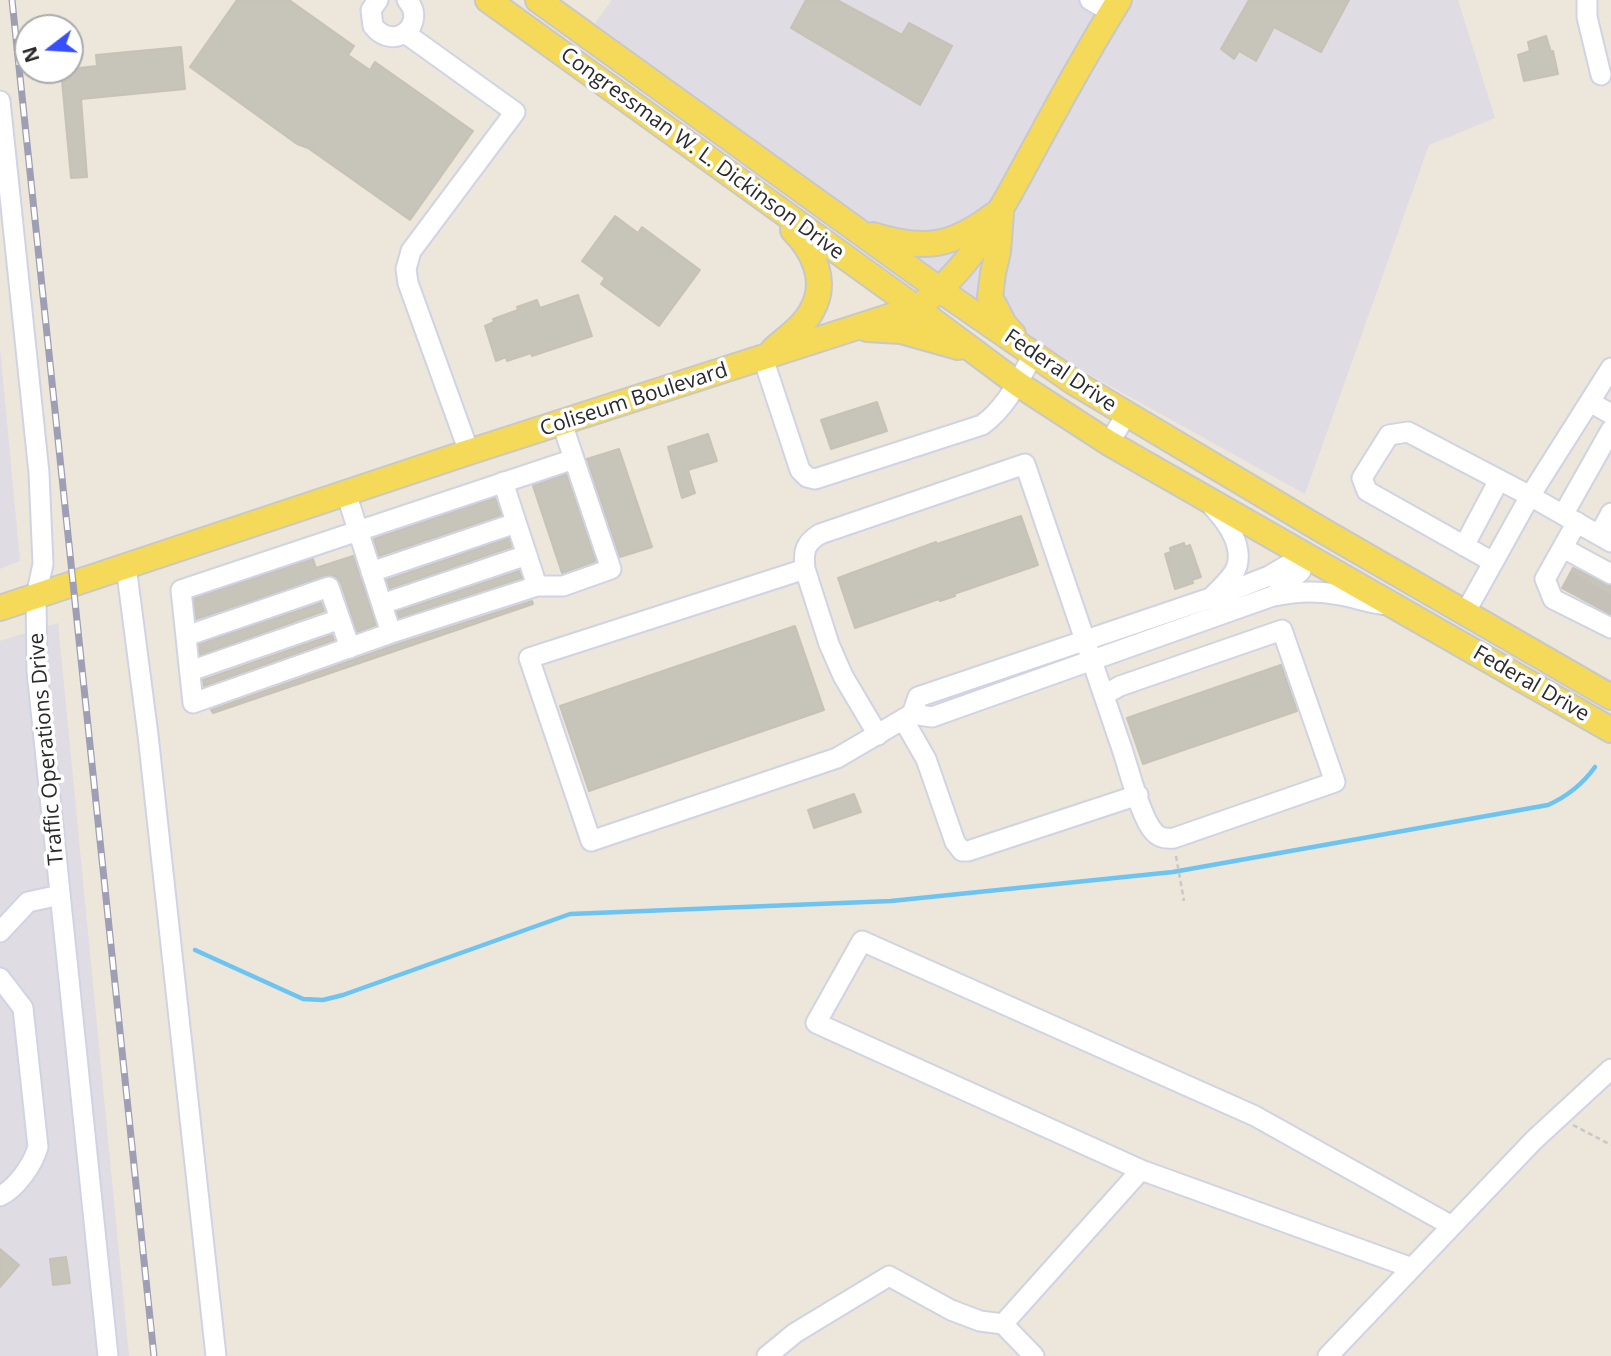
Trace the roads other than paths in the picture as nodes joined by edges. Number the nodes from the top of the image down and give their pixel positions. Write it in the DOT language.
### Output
graph roads {
  1 [pos="378,0"];
  2 [pos="407,0"];
  3 [pos="538,0"];
  4 [pos="1587,0"];
  5 [pos="491,1"];
  6 [pos="1107,4"];
  7 [pos="405,33"];
  8 [pos="1601,75"];
  9 [pos="0,101"];
  10 [pos="758,195"];
  11 [pos="1001,209"];
  12 [pos="857,231"];
  13 [pos="940,290"];
  14 [pos="916,308"];
  15 [pos="853,328"];
  16 [pos="972,351"];
  17 [pos="1029,352"];
  18 [pos="763,358"];
  19 [pos="1611,368"];
  20 [pos="1018,384"];
  21 [pos="1590,402"];
  22 [pos="1611,414"];
  23 [pos="1126,415"];
  24 [pos="562,423"];
  25 [pos="1611,430"];
  26 [pos="1110,443"];
  27 [pos="469,452"];
  28 [pos="574,459"];
  29 [pos="1499,480"];
  30 [pos="503,482"];
  31 [pos="346,493"];
  32 [pos="1530,496"];
  33 [pos="1207,500"];
  34 [pos="1611,513"];
  35 [pos="1570,518"];
  36 [pos="516,523"];
  37 [pos="1320,529"];
  38 [pos="358,530"];
  39 [pos="1605,538"];
  40 [pos="1464,546"];
  41 [pos="1563,548"];
  42 [pos="527,555"];
  43 [pos="1303,555"];
  44 [pos="1493,562"];
  45 [pos="126,566"];
  46 [pos="805,569"];
  47 [pos="1597,571"];
  48 [pos="371,572"];
  49 [pos="537,586"];
  50 [pos="1273,596"];
  51 [pos="36,597"];
  52 [pos="1210,598"];
  53 [pos="382,604"];
  54 [pos="1391,605"];
  55 [pos="0,608"];
  56 [pos="1465,613"];
  57 [pos="1596,616"];
  58 [pos="340,619"];
  59 [pos="391,634"];
  60 [pos="186,636"];
  61 [pos="1085,641"];
  62 [pos="350,648"];
  63 [pos="1092,661"];
  64 [pos="190,671"];
  65 [pos="1104,695"];
  66 [pos="1611,697"];
  67 [pos="908,717"];
  68 [pos="1611,730"];
  69 [pos="878,735"];
  70 [pos="1138,795"];
  71 [pos="60,895"];
  72 [pos="0,932"];
  73 [pos="0,978"];
  74 [pos="1611,1069"];
  75 [pos="1141,1170"];
  76 [pos="0,1196"];
  77 [pos="1452,1226"];
  78 [pos="1412,1268"];
  79 [pos="1003,1324"];
  80 [pos="108,1356"];
  81 [pos="216,1356"];
  82 [pos="767,1356"];
  83 [pos="1034,1356"];
  84 [pos="1328,1356"];
  1 -- 7 [label="street"];
  2 -- 7 [label="street"];
  3 -- 12 [label="main road, Federal Drive"];
  4 -- 8 [label="street"];
  5 -- 10 [label="main road, Congressman W. L. Dickinson Drive"];
  6 -- 11 [label="main road, Coliseum Boulevard"];
  7 -- 27 [label="street"];
  9 -- 51 [label="street, Traffic Operations Drive"];
  10 -- 14 [label="main road, Congressman W. L. Dickinson Drive"];
  10 -- 18 [label="main road"];
  11 -- 12 [label="main road"];
  11 -- 13 [label="main road, Coliseum Boulevard"];
  11 -- 17 [label="main road"];
  12 -- 13 [label="main road, Federal Drive"];
  13 -- 14 [label="main road, Coliseum Boulevard"];
  13 -- 17 [label="main road, Federal Drive"];
  14 -- 15 [label="main road, Coliseum Boulevard"];
  14 -- 16 [label="main road, Federal Drive"];
  15 -- 16 [label="main road"];
  15 -- 18 [label="main road, Coliseum Boulevard"];
  16 -- 20 [label="main road, Federal Drive"];
  17 -- 20 [label="street"];
  17 -- 23 [label="main road, Federal Drive"];
  18 -- 20 [label="street"];
  18 -- 24 [label="main road, Coliseum Boulevard"];
  19 -- 21 [label="street"];
  20 -- 26 [label="main road, Federal Drive"];
  21 -- 22 [label="street"];
  21 -- 32 [label="street"];
  23 -- 26 [label="street"];
  23 -- 37 [label="main road, Federal Drive"];
  24 -- 27 [label="main road, Coliseum Boulevard"];
  24 -- 28 [label="street"];
  25 -- 35 [label="street"];
  26 -- 33 [label="main road, Federal Drive"];
  27 -- 31 [label="main road, Coliseum Boulevard"];
  28 -- 30 [label="street"];
  28 -- 49 [label="street"];
  29 -- 32 [label="street"];
  29 -- 40 [label="street"];
  29 -- 40 [label="street"];
  30 -- 36 [label="street"];
  30 -- 38 [label="street"];
  31 -- 38 [label="street"];
  31 -- 45 [label="main road, Coliseum Boulevard"];
  32 -- 35 [label="street"];
  32 -- 44 [label="street"];
  33 -- 43 [label="main road, Federal Drive"];
  33 -- 52 [label="street"];
  34 -- 39 [label="street"];
  35 -- 39 [label="street"];
  35 -- 41 [label="street"];
  36 -- 42 [label="street"];
  36 -- 48 [label="street"];
  37 -- 43 [label="main road"];
  37 -- 56 [label="main road, Federal Drive"];
  38 -- 48 [label="street"];
  38 -- 60 [label="street"];
  40 -- 44 [label="street"];
  41 -- 47 [label="street"];
  41 -- 57 [label="street"];
  42 -- 49 [label="street"];
  42 -- 53 [label="street"];
  43 -- 50 [label="street"];
  43 -- 52 [label="street"];
  43 -- 54 [label="main road, Federal Drive"];
  44 -- 56 [label="street"];
  45 -- 51 [label="main road, Coliseum Boulevard"];
  45 -- 81 [label="street"];
  46 -- 61 [label="street"];
  46 -- 69 [label="street"];
  46 -- 69 [label="street"];
  48 -- 53 [label="street"];
  49 -- 59 [label="street"];
  50 -- 54 [label="street"];
  50 -- 63 [label="street"];
  51 -- 55 [label="main road, Coliseum Boulevard"];
  51 -- 71 [label="street, Traffic Operations Drive"];
  52 -- 61 [label="street"];
  53 -- 59 [label="street"];
  54 -- 68 [label="main road, Federal Drive"];
  56 -- 66 [label="main road, Federal Drive"];
  58 -- 60 [label="street"];
  58 -- 62 [label="street"];
  58 -- 64 [label="street"];
  59 -- 62 [label="street"];
  60 -- 64 [label="street"];
  61 -- 63 [label="street"];
  61 -- 67 [label="street"];
  62 -- 64 [label="street"];
  63 -- 65 [label="street"];
  63 -- 67 [label="street"];
  65 -- 70 [label="street"];
  65 -- 70 [label="street"];
  67 -- 69 [label="street"];
  67 -- 70 [label="street"];
  71 -- 72 [label="street"];
  71 -- 80 [label="street, Traffic Operations Drive"];
  73 -- 76 [label="street"];
  74 -- 77 [label="street"];
  75 -- 77 [label="street"];
  75 -- 78 [label="street"];
  75 -- 79 [label="street"];
  77 -- 78 [label="street"];
  78 -- 84 [label="street"];
  79 -- 82 [label="street"];
  79 -- 83 [label="street"];
}
